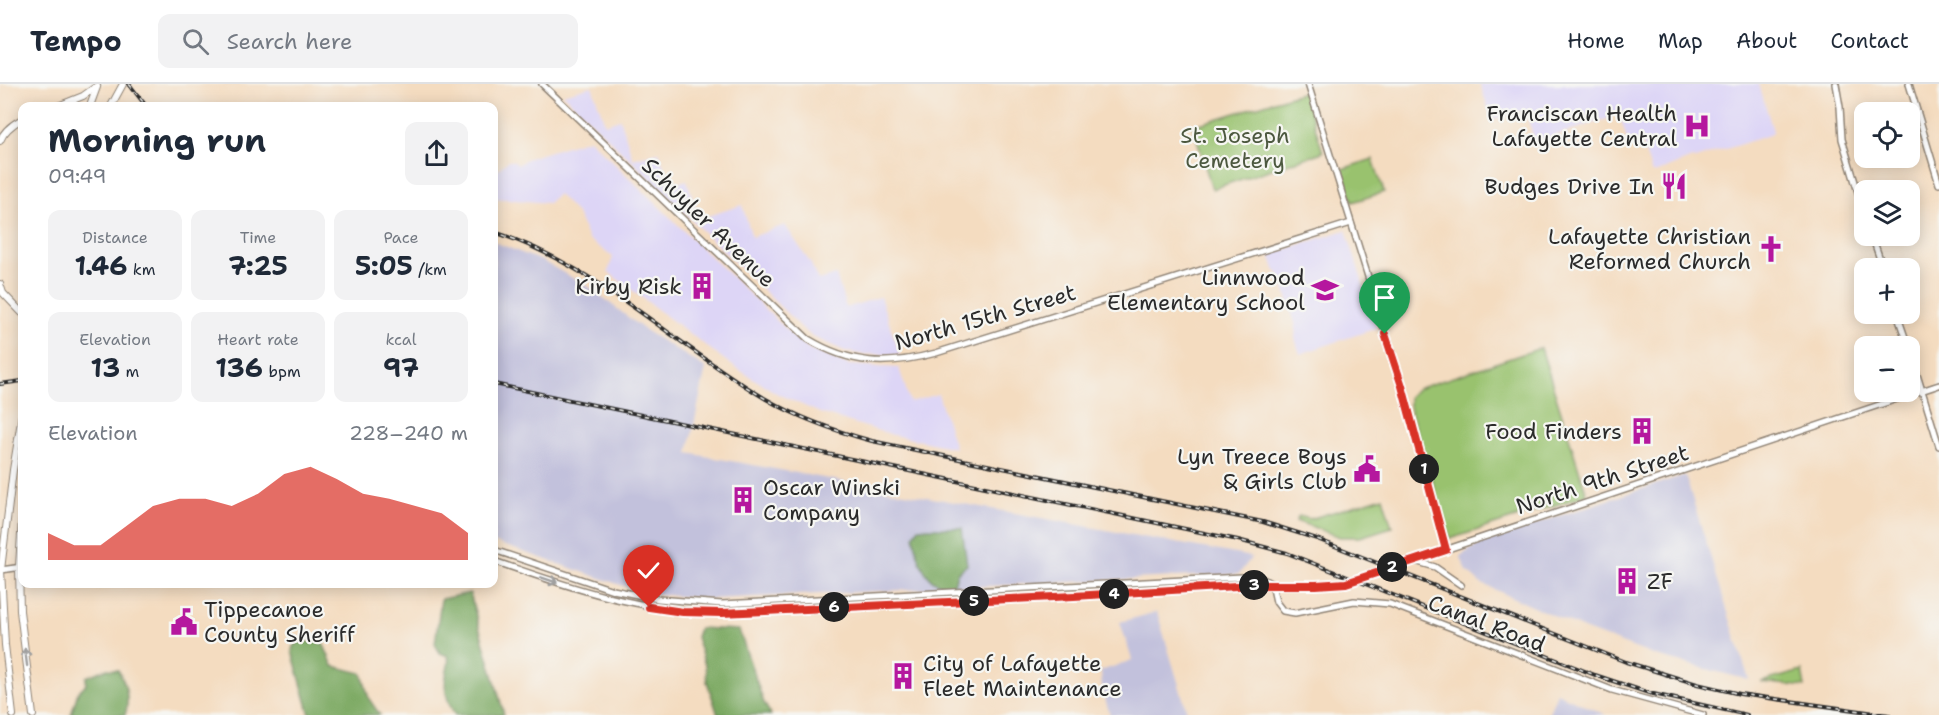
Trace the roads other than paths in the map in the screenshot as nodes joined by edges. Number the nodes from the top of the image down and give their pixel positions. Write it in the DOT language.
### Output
graph roads {
  1 [pos="123,84"];
  2 [pos="542,84"];
  3 [pos="1308,84"];
  4 [pos="1836,84"];
  5 [pos="1909,84"];
  6 [pos="98,85"];
  7 [pos="68,102"];
  8 [pos="92,102"];
  9 [pos="113,102"];
  10 [pos="18,122"];
  11 [pos="0,141"];
  12 [pos="1854,180"];
  13 [pos="1939,184"];
  14 [pos="1351,223"];
  15 [pos="0,284"];
  16 [pos="18,309"];
  17 [pos="867,361"];
  18 [pos="1920,384"];
  19 [pos="1939,385"];
  20 [pos="1922,391"];
  21 [pos="1939,446"];
  22 [pos="18,447"];
  23 [pos="1446,550"];
  24 [pos="498,551"];
  25 [pos="1414,560"];
  26 [pos="498,562"];
  27 [pos="18,567"];
  28 [pos="1,570"];
  29 [pos="1272,584"];
  30 [pos="1461,585"];
  31 [pos="21,588"];
  32 [pos="13,715"];
  33 [pos="33,715"];
  34 [pos="1703,715"];
  1 -- 9 [label="highway"];
  2 -- 17 [label="main road, Schuyler Avenue"];
  3 -- 14 [label="main road"];
  4 -- 12 [label="main road"];
  5 -- 13 [label="main road"];
  6 -- 7 [label="highway"];
  6 -- 8 [label="highway"];
  10 -- 11 [label="highway"];
  14 -- 17 [label="main road, North 15th Street"];
  14 -- 23 [label="main road"];
  15 -- 16 [label="highway"];
  18 -- 20 [label="main road"];
  19 -- 20 [label="main road, North 9th Street"];
  20 -- 21 [label="main road"];
  20 -- 23 [label="main road, North 9th Street"];
  22 -- 28 [label="highway"];
  23 -- 25 [label="main road, North 9th Street"];
  24 -- 29 [label="main road, North 9th Street"];
  25 -- 29 [label="main road, North 9th Street"];
  25 -- 30 [label="main road"];
  26 -- 29 [label="main road, North 9th Street, one-way"];
  27 -- 28 [label="main road"];
  28 -- 32 [label="highway"];
  29 -- 34 [label="main road, Canal Road"];
  33 -- 31 [label="highway, one-way"];
}
